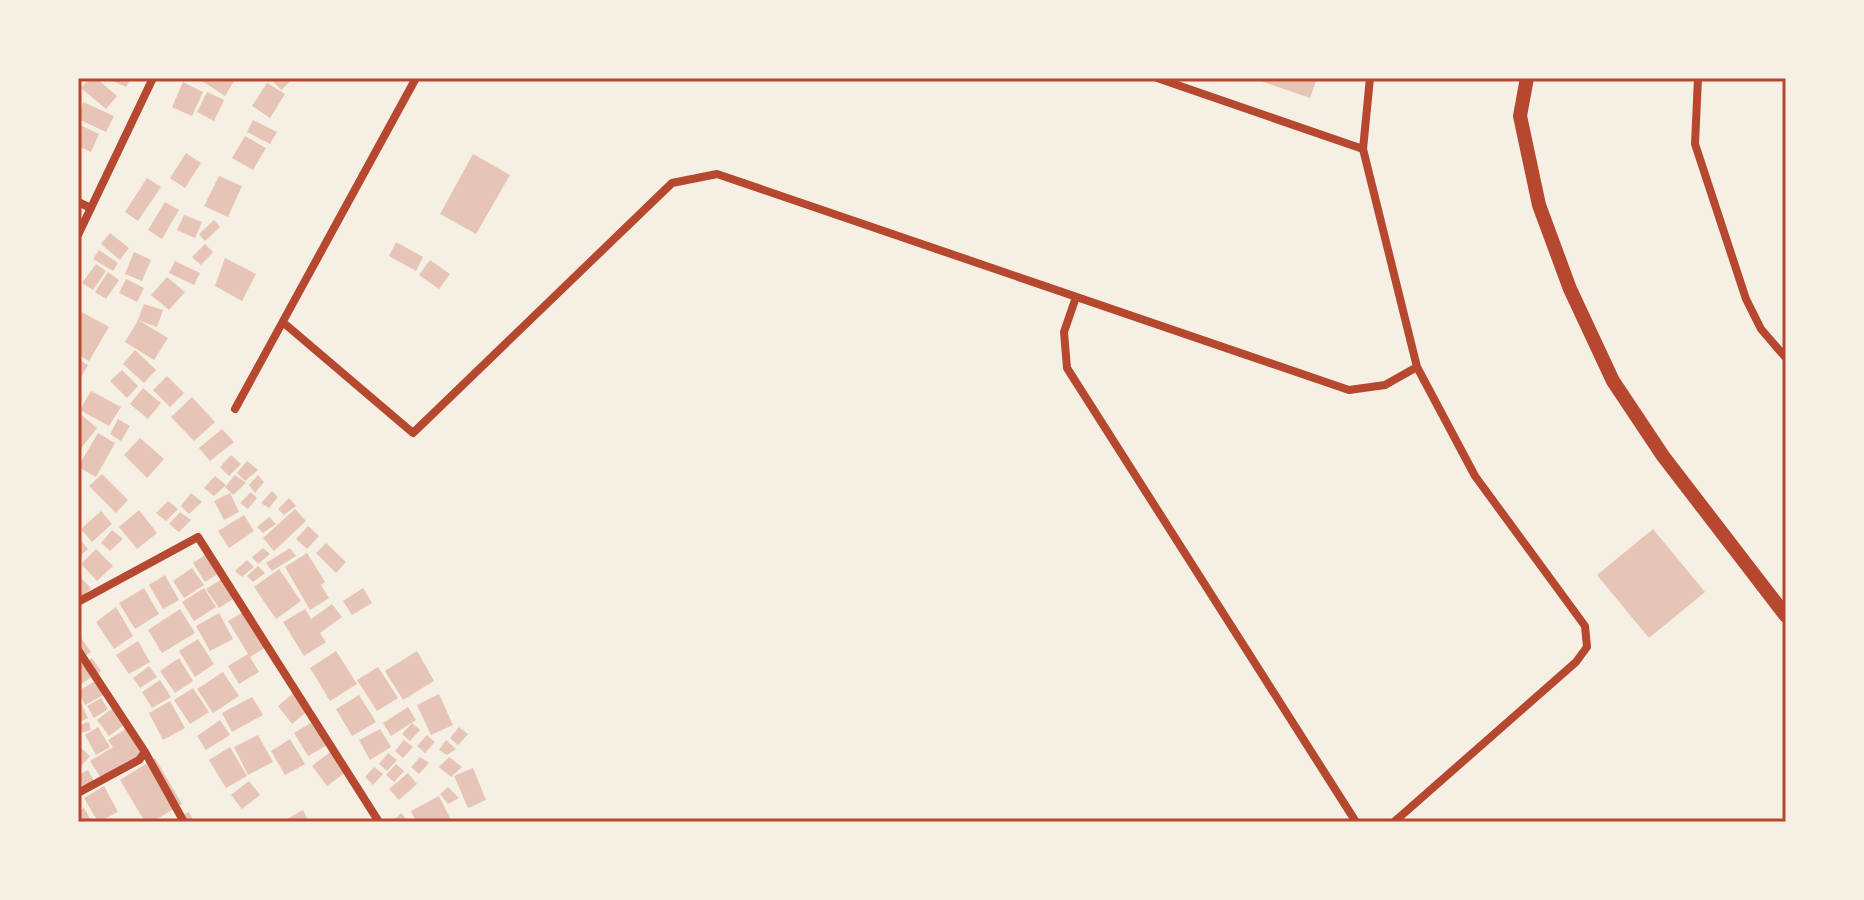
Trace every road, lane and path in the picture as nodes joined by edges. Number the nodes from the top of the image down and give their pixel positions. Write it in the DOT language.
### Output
graph roads {
  1 [pos="153,78"];
  2 [pos="416,78"];
  3 [pos="1157,78"];
  4 [pos="1370,78"];
  5 [pos="1527,78"];
  6 [pos="1698,78"];
  7 [pos="1363,149"];
  8 [pos="78,202"];
  9 [pos="91,208"];
  10 [pos="78,235"];
  11 [pos="1076,297"];
  12 [pos="285,324"];
  13 [pos="1786,358"];
  14 [pos="1417,367"];
  15 [pos="235,409"];
  16 [pos="78,602"];
  17 [pos="1786,616"];
  18 [pos="78,650"];
  19 [pos="145,752"];
  20 [pos="78,793"];
  21 [pos="184,822"];
  22 [pos="379,822"];
  23 [pos="1356,822"];
  24 [pos="1394,822"];
  1 -- 9 [label="street"];
  2 -- 12 [label="street"];
  3 -- 7 [label="street"];
  4 -- 7 [label="street"];
  5 -- 17 [label="street"];
  6 -- 13 [label="street"];
  7 -- 14 [label="street"];
  8 -- 9 [label="street"];
  9 -- 10 [label="street"];
  11 -- 12 [label="street"];
  11 -- 14 [label="street"];
  11 -- 23 [label="street"];
  12 -- 15 [label="street"];
  14 -- 24 [label="street"];
  16 -- 22 [label="street"];
  18 -- 19 [label="street"];
  19 -- 20 [label="street"];
  19 -- 21 [label="street"];
}
